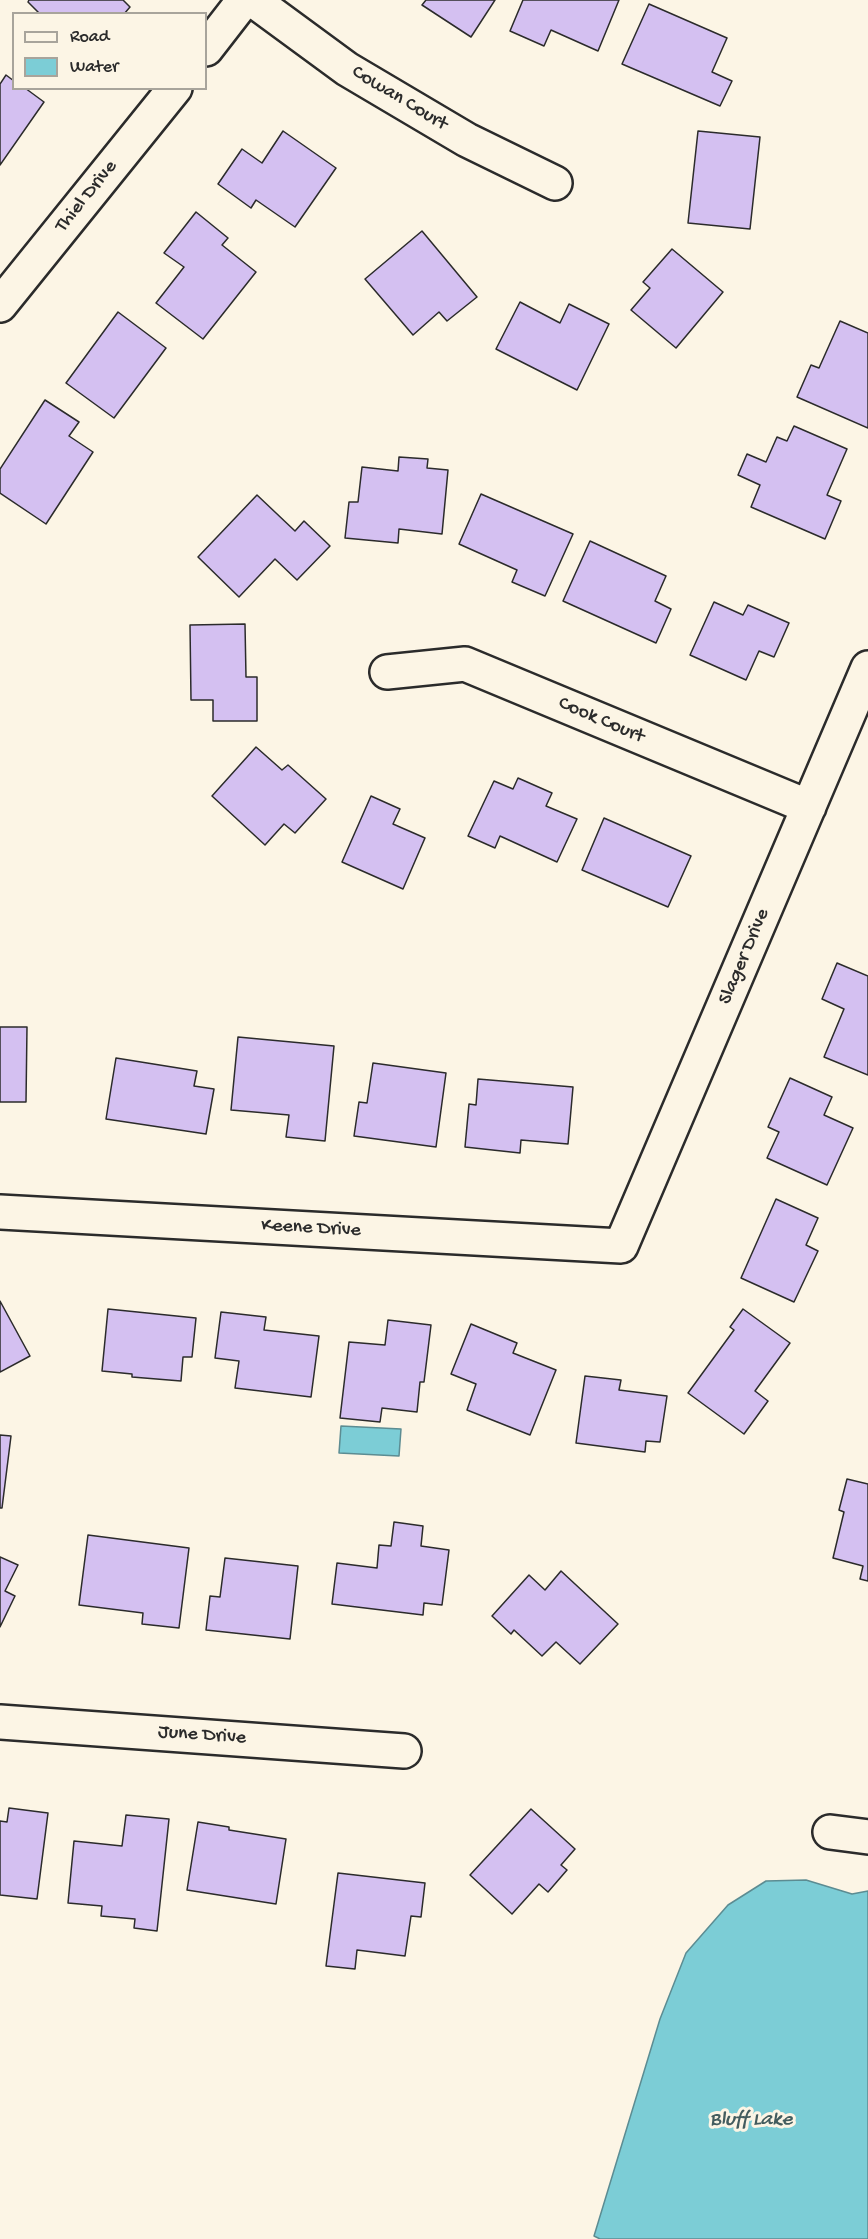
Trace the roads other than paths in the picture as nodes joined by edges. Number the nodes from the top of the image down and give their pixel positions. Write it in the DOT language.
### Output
graph roads {
  1 [pos="244,0"];
  2 [pos="253,0"];
  3 [pos="207,48"];
  4 [pos="173,90"];
  5 [pos="555,183"];
  6 [pos="0,305"];
  7 [pos="868,668"];
  8 [pos="387,672"];
  9 [pos="809,807"];
  10 [pos="0,1212"];
  11 [pos="621,1246"];
  12 [pos="0,1722"];
  13 [pos="404,1751"];
  14 [pos="830,1832"];
  15 [pos="868,1837"];
  1 -- 3 [label="street"];
  2 -- 5 [label="street, Cowan Court"];
  4 -- 6 [label="street, Thiel Drive"];
  7 -- 9 [label="street, Slager Drive"];
  8 -- 9 [label="street, Cook Court"];
  9 -- 11 [label="street, Slager Drive"];
  10 -- 11 [label="street, Keene Drive"];
  12 -- 13 [label="street, June Drive"];
  14 -- 15 [label="street"];
}
